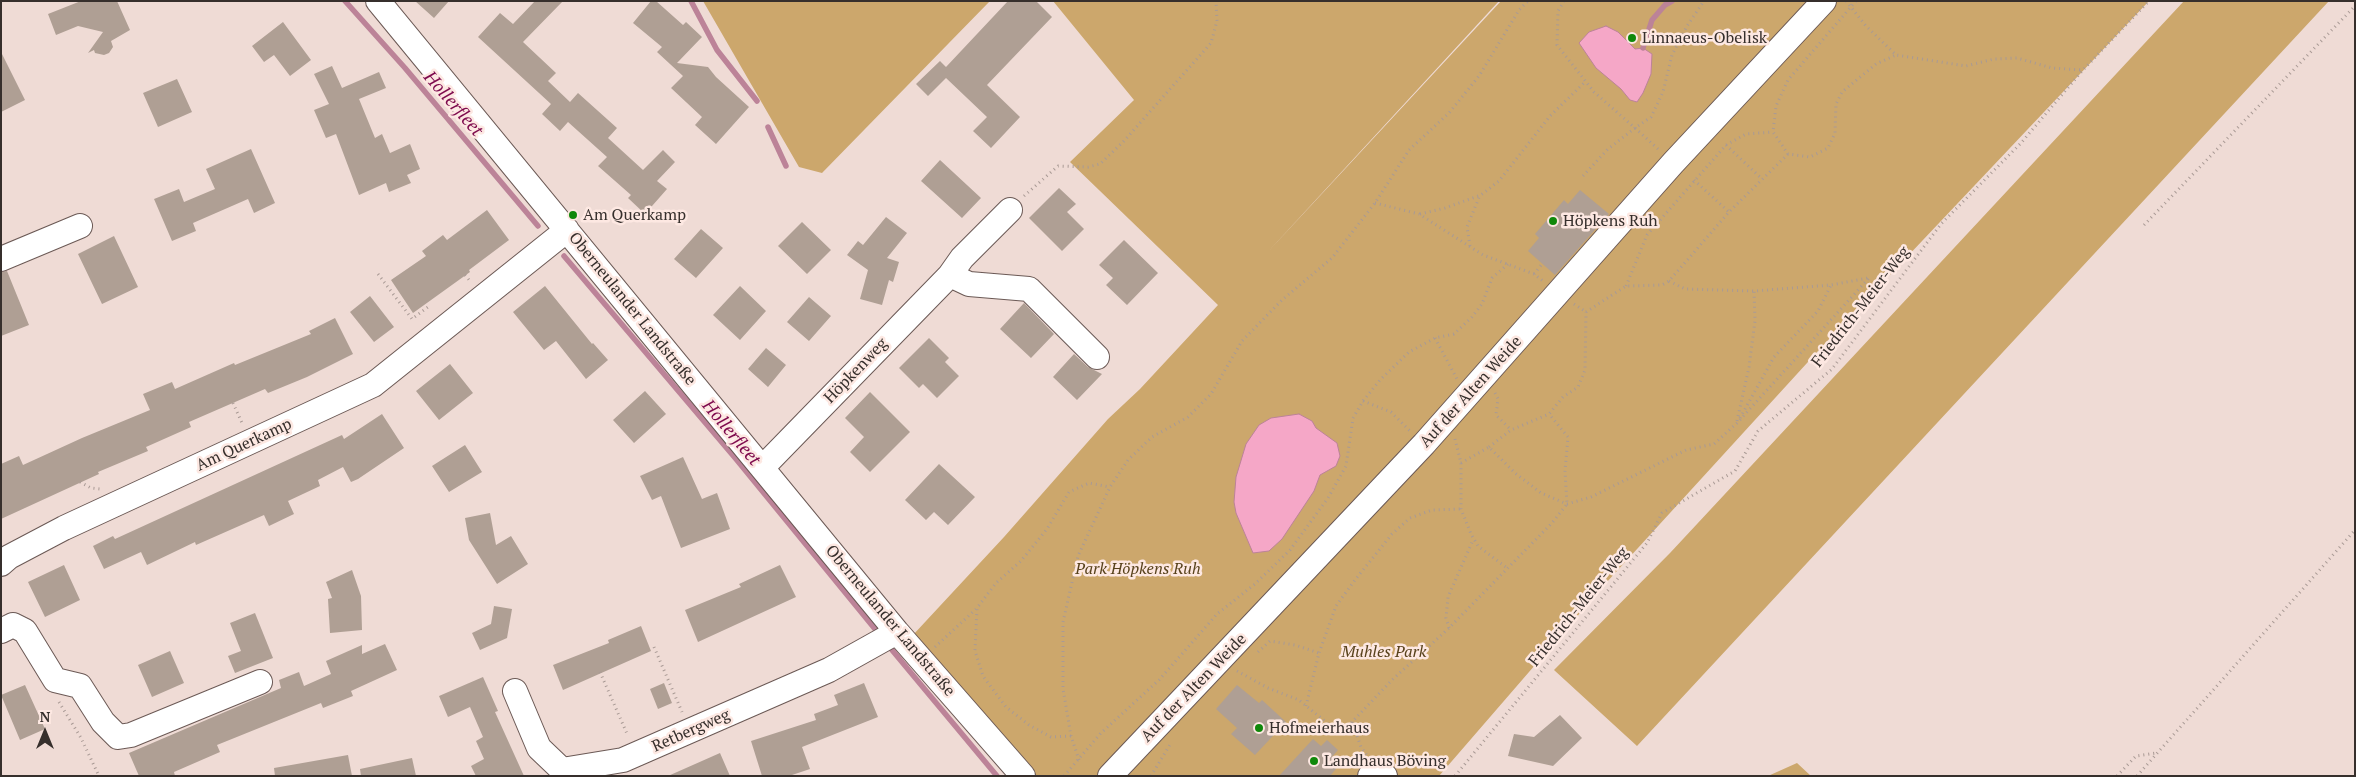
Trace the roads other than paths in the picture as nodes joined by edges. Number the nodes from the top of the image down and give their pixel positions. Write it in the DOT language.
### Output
graph roads {
  1 [pos="378,1"];
  2 [pos="1824,1"];
  3 [pos="1010,210"];
  4 [pos="80,226"];
  5 [pos="567,230"];
  6 [pos="1,259"];
  7 [pos="950,275"];
  8 [pos="1097,357"];
  9 [pos="763,467"];
  10 [pos="1,564"];
  11 [pos="1,631"];
  12 [pos="897,632"];
  13 [pos="260,682"];
  14 [pos="516,691"];
  15 [pos="1023,776"];
  16 [pos="1110,776"];
  1 -- 5 [label="street, Oberneulander Landstraße"];
  2 -- 16 [label="street, Auf der Alten Weide"];
  3 -- 7 [label="street, Höpkenweg"];
  4 -- 6 [label="street"];
  5 -- 9 [label="street, Oberneulander Landstraße"];
  5 -- 10 [label="street, Am Querkamp"];
  7 -- 8 [label="street"];
  7 -- 9 [label="street, Höpkenweg"];
  9 -- 12 [label="street, Oberneulander Landstraße"];
  11 -- 13 [label="street"];
  12 -- 14 [label="street, Retbergweg"];
  12 -- 15 [label="street, Oberneulander Landstraße"];
}
